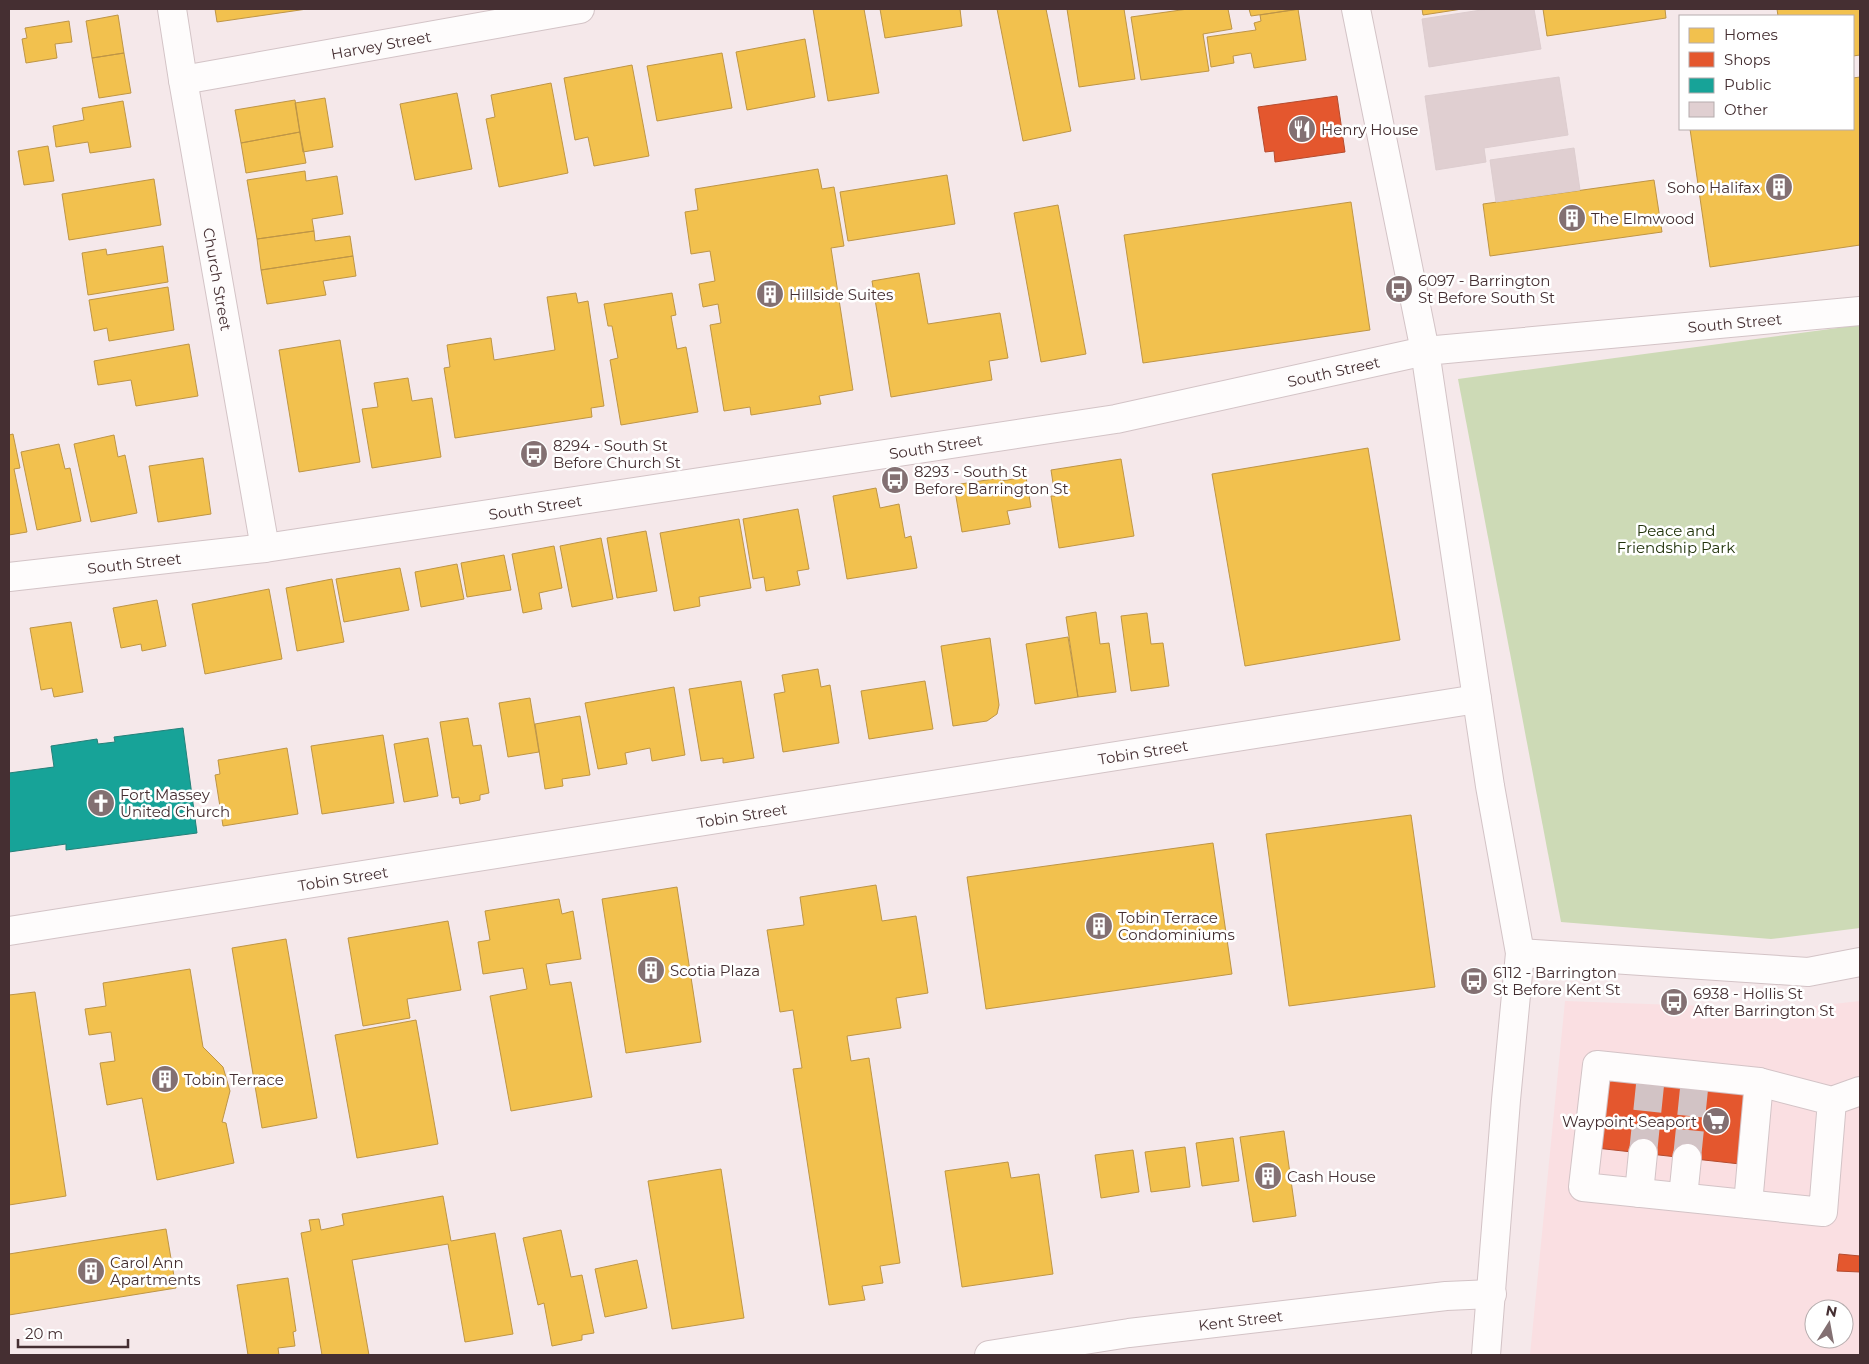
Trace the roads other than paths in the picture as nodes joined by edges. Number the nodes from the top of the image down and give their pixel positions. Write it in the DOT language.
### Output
graph roads {
  1 [pos="172,9"];
  2 [pos="580,9"];
  3 [pos="1356,9"];
  4 [pos="183,80"];
  5 [pos="1860,311"];
  6 [pos="1425,351"];
  7 [pos="265,548"];
  8 [pos="9,577"];
  9 [pos="1477,699"];
  10 [pos="9,931"];
  11 [pos="1520,953"];
  12 [pos="1860,962"];
  13 [pos="1759,1082"];
  14 [pos="1860,1091"];
  15 [pos="1832,1101"];
  16 [pos="1643,1153"];
  17 [pos="1687,1158"];
  18 [pos="1639,1193"];
  19 [pos="1683,1197"];
  20 [pos="1748,1204"];
  21 [pos="1492,1294"];
  22 [pos="989,1355"];
  23 [pos="1486,1355"];
  1 -- 4 [label="street, Church Street"];
  2 -- 4 [label="street, Harvey Street"];
  3 -- 6 [label="street"];
  4 -- 7 [label="street, Church Street"];
  5 -- 6 [label="street, South Street"];
  6 -- 7 [label="street, South Street"];
  6 -- 9 [label="street"];
  7 -- 8 [label="street, South Street"];
  9 -- 10 [label="street, Tobin Street"];
  9 -- 11 [label="street"];
  11 -- 12 [label="street"];
  11 -- 21 [label="street"];
  13 -- 15 [label="street"];
  13 -- 18 [label="street"];
  13 -- 20 [label="street"];
  14 -- 15 [label="street"];
  15 -- 20 [label="street"];
  16 -- 18 [label="street"];
  17 -- 19 [label="street"];
  18 -- 19 [label="street"];
  19 -- 20 [label="street"];
  21 -- 22 [label="street, Kent Street"];
  21 -- 23 [label="street"];
}
